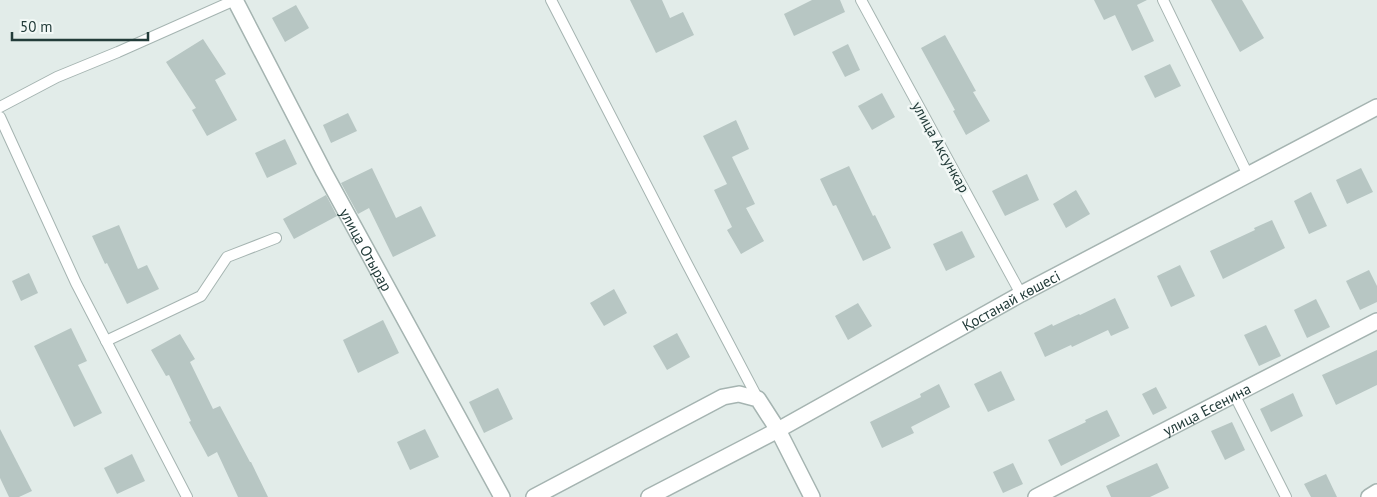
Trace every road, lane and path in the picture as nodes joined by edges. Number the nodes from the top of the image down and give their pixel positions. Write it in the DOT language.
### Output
graph roads {
  1 [pos="235,0"];
  2 [pos="551,0"];
  3 [pos="861,0"];
  4 [pos="1163,0"];
  5 [pos="0,107"];
  6 [pos="1377,107"];
  7 [pos="0,117"];
  8 [pos="1248,175"];
  9 [pos="276,238"];
  10 [pos="1021,294"];
  11 [pos="1377,321"];
  12 [pos="106,341"];
  13 [pos="1234,394"];
  14 [pos="758,398"];
  15 [pos="778,430"];
  16 [pos="1377,492"];
  17 [pos="187,497"];
  18 [pos="502,497"];
  19 [pos="534,497"];
  20 [pos="649,497"];
  21 [pos="812,497"];
  22 [pos="1036,497"];
  23 [pos="1286,497"];
  24 [pos="1369,497"];
  1 -- 5 [label="lane"];
  1 -- 18 [label="street, улица Отырар"];
  2 -- 14 [label="lane"];
  3 -- 10 [label="lane, улица Аксункар"];
  4 -- 8 [label="lane"];
  6 -- 8 [label="street, Қостанай көшесі"];
  7 -- 12 [label="lane"];
  8 -- 10 [label="street, Қостанай көшесі"];
  9 -- 12 [label="lane"];
  10 -- 15 [label="street, Қостанай көшесі"];
  11 -- 13 [label="street, улица Есенина"];
  12 -- 17 [label="lane"];
  13 -- 22 [label="street, улица Есенина"];
  13 -- 23 [label="lane"];
  14 -- 15 [label="street"];
  14 -- 19 [label="street"];
  15 -- 20 [label="street, Қостанай көшесі"];
  15 -- 21 [label="street"];
  16 -- 24 [label="street"];
}
